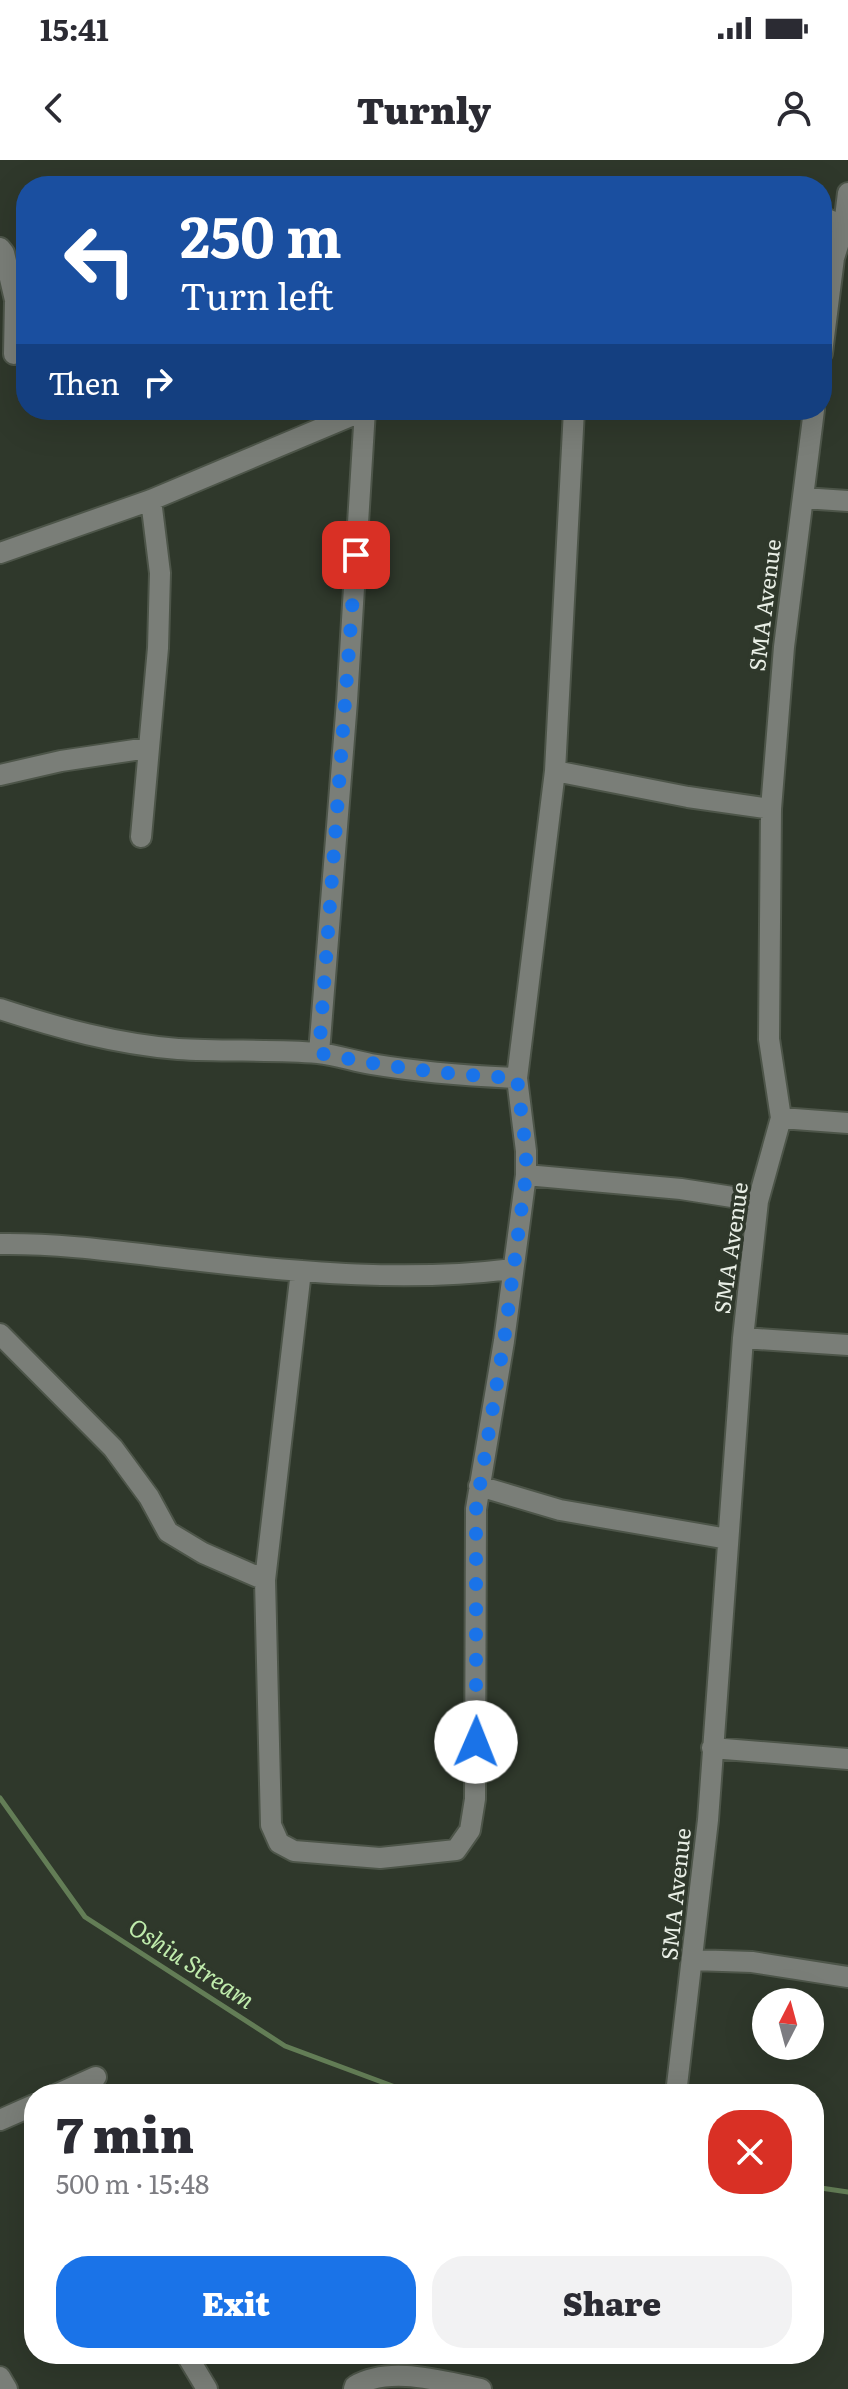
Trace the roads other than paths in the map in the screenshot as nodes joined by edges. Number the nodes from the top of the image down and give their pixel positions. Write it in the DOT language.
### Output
graph roads {
  1 [pos="848,193"];
  2 [pos="832,221"];
  3 [pos="844,226"];
  4 [pos="0,248"];
  5 [pos="841,259"];
  6 [pos="832,304"];
  7 [pos="13,355"];
  8 [pos="341,420"];
  9 [pos="364,420"];
  10 [pos="573,420"];
  11 [pos="813,420"];
  12 [pos="803,498"];
  13 [pos="151,500"];
  14 [pos="848,501"];
  15 [pos="0,553"];
  16 [pos="148,748"];
  17 [pos="555,771"];
  18 [pos="0,775"];
  19 [pos="771,809"];
  20 [pos="141,837"];
  21 [pos="0,1009"];
  22 [pos="319,1053"];
  23 [pos="517,1078"];
  24 [pos="781,1118"];
  25 [pos="848,1123"];
  26 [pos="526,1175"];
  27 [pos="758,1201"];
  28 [pos="0,1244"];
  29 [pos="512,1269"];
  30 [pos="301,1271"];
  31 [pos="0,1334"];
  32 [pos="743,1338"];
  33 [pos="848,1345"];
  34 [pos="479,1486"];
  35 [pos="728,1539"];
  36 [pos="265,1580"];
  37 [pos="712,1748"];
  38 [pos="848,1759"];
  39 [pos="693,1960"];
  40 [pos="848,1977"];
  41 [pos="96,2077"];
  42 [pos="80,2084"];
  43 [pos="677,2084"];
  44 [pos="24,2109"];
  45 [pos="0,2120"];
  46 [pos="192,2364"];
  47 [pos="0,2377"];
  48 [pos="7,2389"];
  49 [pos="207,2389"];
  50 [pos="354,2389"];
  51 [pos="481,2389"];
  1 -- 3 [label="street"];
  2 -- 3 [label="street"];
  3 -- 5 [label="street"];
  4 -- 7 [label="street"];
  5 -- 6 [label="street"];
  8 -- 13 [label="street"];
  9 -- 22 [label="street"];
  10 -- 17 [label="street"];
  11 -- 12 [label="street, SMA Avenue"];
  12 -- 14 [label="street"];
  12 -- 19 [label="street, SMA Avenue"];
  13 -- 15 [label="street"];
  13 -- 16 [label="street"];
  16 -- 18 [label="street"];
  16 -- 20 [label="street"];
  17 -- 19 [label="street"];
  17 -- 23 [label="street"];
  19 -- 24 [label="street, SMA Avenue"];
  21 -- 22 [label="street"];
  22 -- 23 [label="street"];
  23 -- 26 [label="street"];
  24 -- 25 [label="street"];
  24 -- 27 [label="street, SMA Avenue"];
  26 -- 27 [label="street"];
  26 -- 29 [label="street"];
  27 -- 32 [label="street, SMA Avenue"];
  28 -- 30 [label="street"];
  29 -- 30 [label="street"];
  29 -- 34 [label="street"];
  30 -- 36 [label="street"];
  31 -- 36 [label="street"];
  32 -- 33 [label="street"];
  32 -- 35 [label="street, SMA Avenue"];
  34 -- 35 [label="street"];
  34 -- 36 [label="street"];
  35 -- 37 [label="street, SMA Avenue"];
  37 -- 38 [label="street"];
  37 -- 39 [label="street, SMA Avenue"];
  39 -- 40 [label="street"];
  39 -- 43 [label="street, SMA Avenue"];
  41 -- 42 [label="street"];
  44 -- 45 [label="street"];
  46 -- 49 [label="street"];
  47 -- 48 [label="street"];
  50 -- 51 [label="street"];
}
